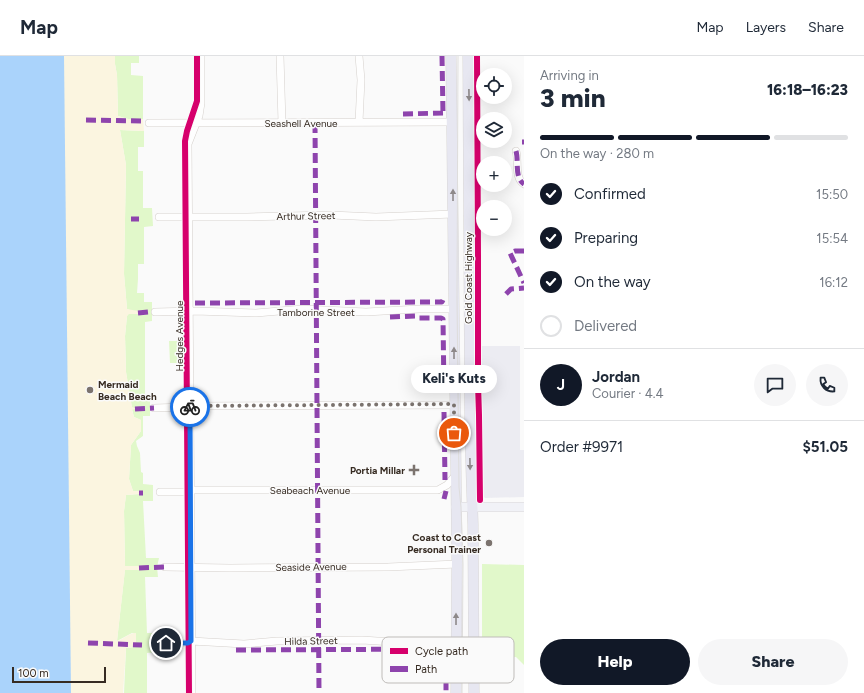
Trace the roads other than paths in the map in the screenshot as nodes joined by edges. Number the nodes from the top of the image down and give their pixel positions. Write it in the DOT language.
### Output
graph roads {
  1 [pos="201,56"];
  2 [pos="280,56"];
  3 [pos="360,56"];
  4 [pos="451,56"];
  5 [pos="468,56"];
  6 [pos="359,122"];
  7 [pos="452,122"];
  8 [pos="150,123"];
  9 [pos="282,123"];
  10 [pos="196,124"];
  11 [pos="516,151"];
  12 [pos="524,184"];
  13 [pos="453,214"];
  14 [pos="188,216"];
  15 [pos="158,217"];
  16 [pos="454,309"];
  17 [pos="189,311"];
  18 [pos="155,312"];
  19 [pos="454,404"];
  20 [pos="190,406"];
  21 [pos="154,408"];
  22 [pos="455,476"];
  23 [pos="471,486"];
  24 [pos="455,487"];
  25 [pos="190,490"];
  26 [pos="160,492"];
  27 [pos="456,507"];
  28 [pos="524,507"];
  29 [pos="472,508"];
  30 [pos="457,564"];
  31 [pos="165,567"];
  32 [pos="191,567"];
  33 [pos="456,637"];
  34 [pos="473,637"];
  35 [pos="191,641"];
  36 [pos="382,642"];
  37 [pos="166,643"];
  38 [pos="474,683"];
  39 [pos="192,693"];
  40 [pos="474,693"];
  1 -- 10 [label="street, Hedges Avenue"];
  2 -- 9 [label="street"];
  3 -- 6 [label="street"];
  4 -- 7 [label="highway, Gold Coast Highway"];
  5 -- 23 [label="highway, Gold Coast Highway, one-way"];
  6 -- 7 [label="street, Seashell Avenue"];
  6 -- 9 [label="street, Seashell Avenue"];
  13 -- 7 [label="highway, Gold Coast Highway, one-way"];
  8 -- 10 [label="street, Seashell Avenue"];
  9 -- 10 [label="street, Seashell Avenue"];
  10 -- 14 [label="street, Hedges Avenue"];
  11 -- 12 [label="street"];
  13 -- 14 [label="street, Arthur Street"];
  13 -- 16 [label="highway, Gold Coast Highway"];
  14 -- 15 [label="street, Arthur Street"];
  14 -- 17 [label="street, Hedges Avenue"];
  16 -- 17 [label="street, Tamborine Street"];
  19 -- 16 [label="highway, Gold Coast Highway, one-way"];
  17 -- 18 [label="street, Tamborine Street"];
  17 -- 20 [label="street, Hedges Avenue"];
  19 -- 20 [label="street"];
  19 -- 22 [label="highway, Gold Coast Highway"];
  20 -- 21 [label="street"];
  20 -- 25 [label="street, Hedges Avenue"];
  22 -- 24 [label="highway, Gold Coast Highway"];
  22 -- 25 [label="street, Seabeach Avenue"];
  23 -- 24 [label="highway"];
  23 -- 29 [label="highway, Gold Coast Highway"];
  24 -- 27 [label="highway, Gold Coast Highway"];
  25 -- 26 [label="street, Seabeach Avenue"];
  25 -- 32 [label="street, Hedges Avenue"];
  27 -- 29 [label="main road"];
  27 -- 30 [label="highway, Gold Coast Highway"];
  28 -- 29 [label="main road"];
  29 -- 34 [label="highway, Gold Coast Highway"];
  30 -- 32 [label="street, Seaside Avenue"];
  33 -- 30 [label="highway, Gold Coast Highway, one-way"];
  31 -- 32 [label="street, Seaside Avenue"];
  32 -- 35 [label="street, Hedges Avenue"];
  35 -- 36 [label="street, Hilda Street"];
  35 -- 37 [label="street, Hilda Street"];
  35 -- 39 [label="street, Hedges Avenue"];
  38 -- 40 [label="highway, Gold Coast Highway"];
}
